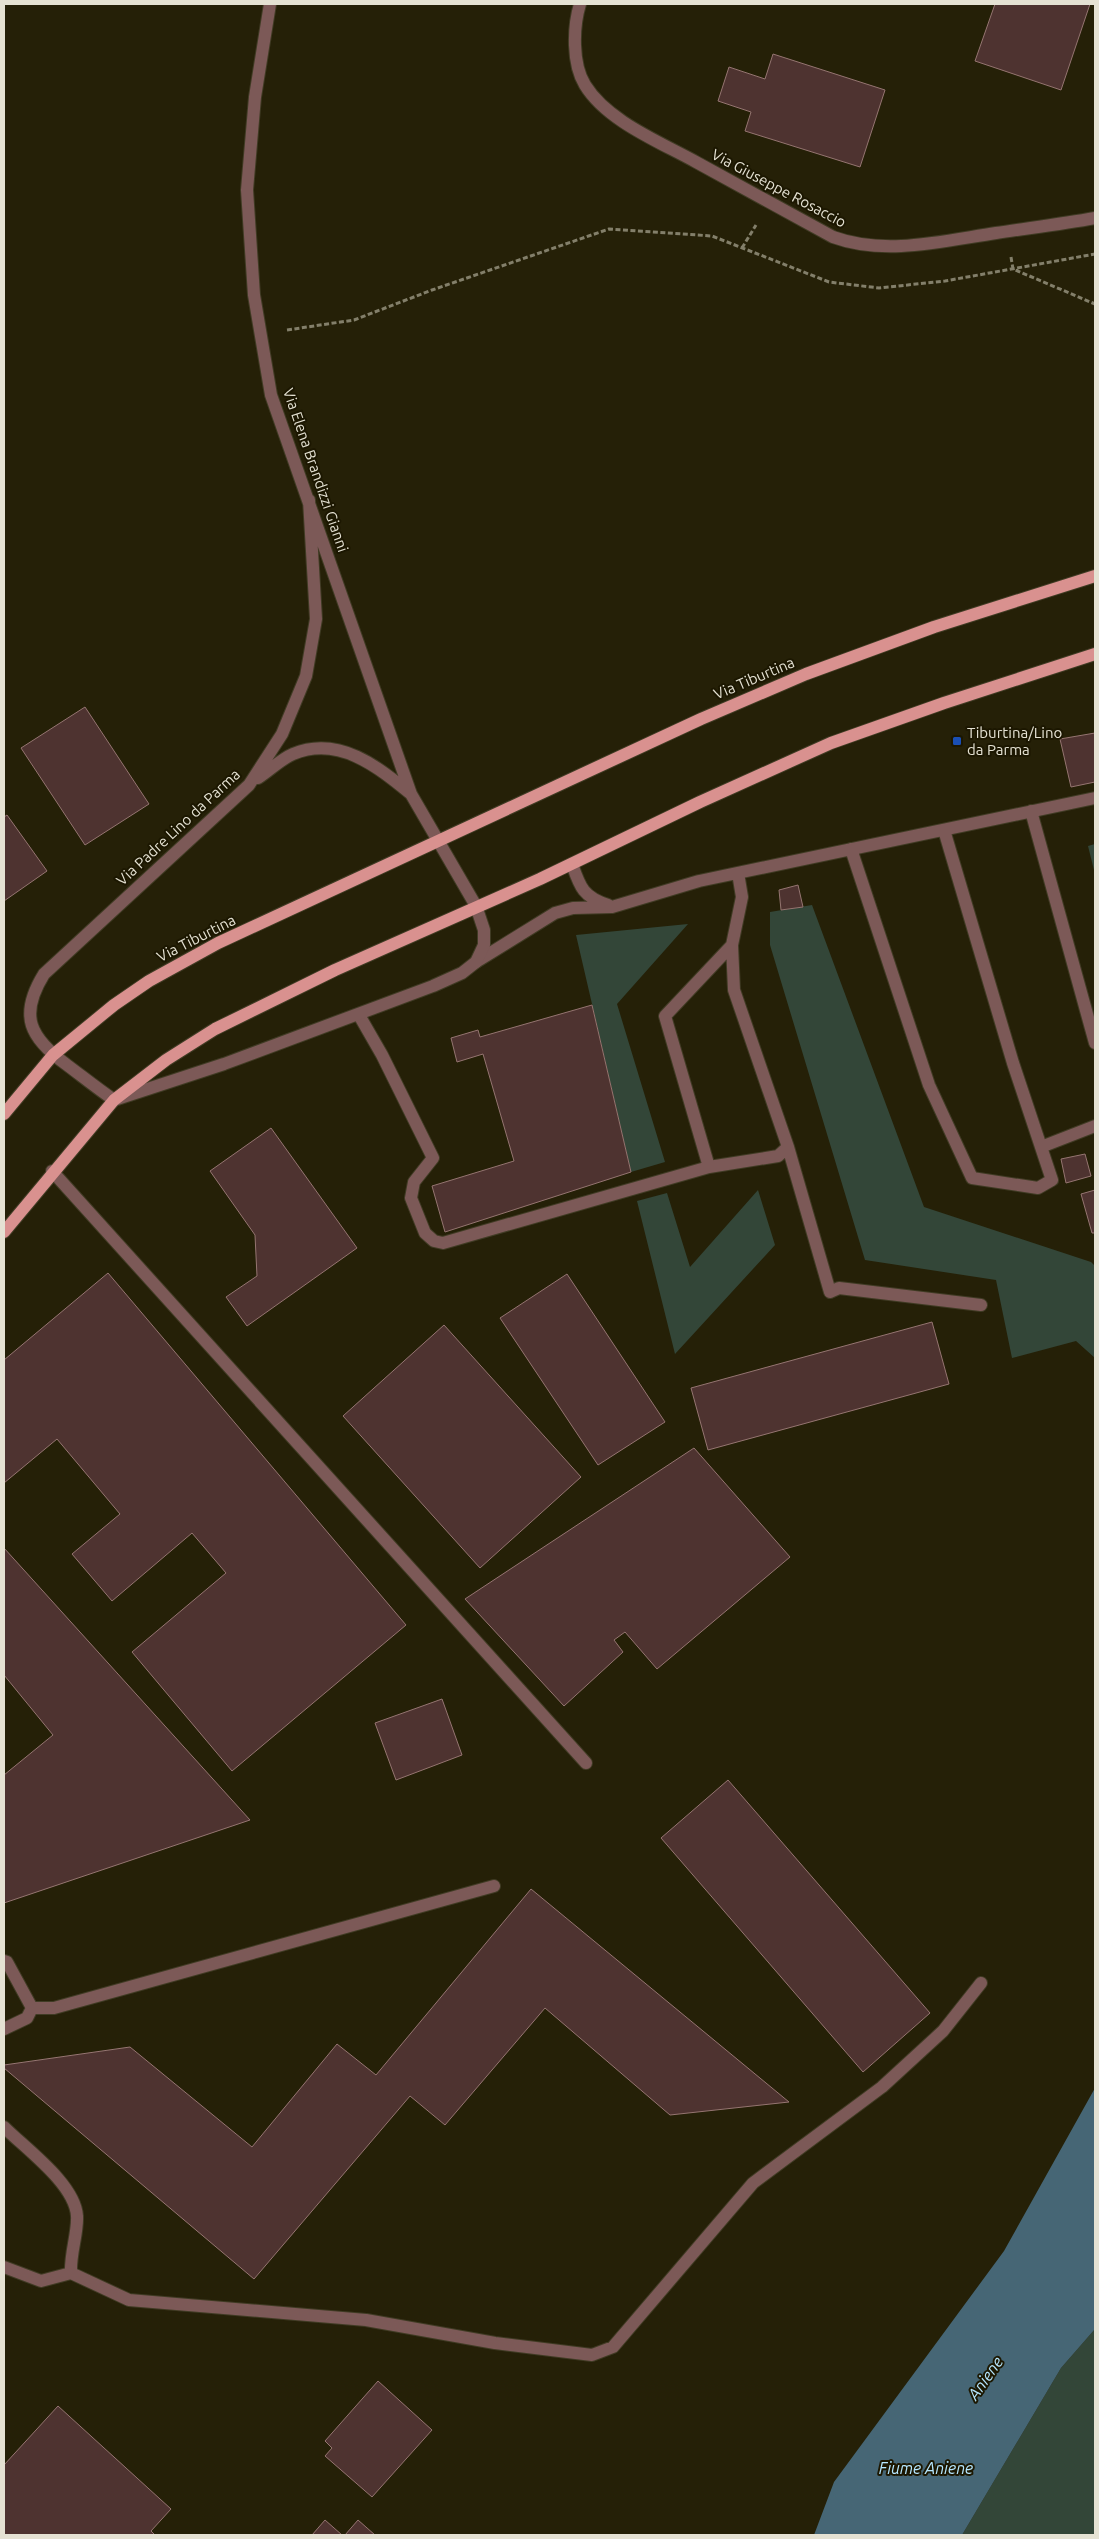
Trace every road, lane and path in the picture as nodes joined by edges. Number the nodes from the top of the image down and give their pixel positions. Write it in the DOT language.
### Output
graph roads {
  1 [pos="270,4"];
  2 [pos="580,4"];
  3 [pos="1095,218"];
  4 [pos="1095,254"];
  5 [pos="1013,269"];
  6 [pos="1095,304"];
  7 [pos="261,334"];
  8 [pos="309,500"];
  9 [pos="1095,576"];
  10 [pos="1095,654"];
  11 [pos="249,785"];
  12 [pos="411,794"];
  13 [pos="1095,798"];
  14 [pos="1031,811"];
  15 [pos="944,830"];
  16 [pos="437,841"];
  17 [pos="851,849"];
  18 [pos="572,864"];
  19 [pos="738,873"];
  20 [pos="476,906"];
  21 [pos="612,907"];
  22 [pos="732,945"];
  23 [pos="476,962"];
  24 [pos="359,1015"];
  25 [pos="1095,1043"];
  26 [pos="53,1055"];
  27 [pos="114,1100"];
  28 [pos="4,1114"];
  29 [pos="1095,1126"];
  30 [pos="788,1146"];
  31 [pos="1041,1146"];
  32 [pos="709,1168"];
  33 [pos="52,1171"];
  34 [pos="4,1232"];
  35 [pos="981,1305"];
  36 [pos="586,1763"];
  37 [pos="494,1886"];
  38 [pos="6,1962"];
  39 [pos="981,1983"];
  40 [pos="32,2008"];
  41 [pos="4,2029"];
  42 [pos="4,2128"];
  43 [pos="4,2267"];
  44 [pos="71,2273"];
  1 -- 7 [label="street, Via Elena Brandizzi Gianni"];
  2 -- 3 [label="street, Via Giuseppe Rosaccio"];
  4 -- 5 [label="path"];
  5 -- 6 [label="path"];
  5 -- 7 [label="path"];
  7 -- 8 [label="street, Via Elena Brandizzi Gianni"];
  8 -- 11 [label="street, Via Padre Lino da Parma"];
  8 -- 12 [label="street, Via Elena Brandizzi Gianni"];
  9 -- 16 [label="main road, Via Tiburtina"];
  10 -- 18 [label="main road"];
  11 -- 12 [label="street, Via Padre Lino da Parma"];
  11 -- 26 [label="street, Via Padre Lino da Parma"];
  12 -- 16 [label="street, Via Elena Brandizzi Gianni"];
  13 -- 14 [label="street"];
  14 -- 15 [label="street"];
  14 -- 25 [label="street"];
  15 -- 17 [label="street"];
  15 -- 31 [label="street"];
  16 -- 20 [label="street"];
  16 -- 26 [label="main road, Via Tiburtina"];
  17 -- 19 [label="street"];
  17 -- 31 [label="street"];
  18 -- 20 [label="main road"];
  18 -- 21 [label="street"];
  19 -- 21 [label="street"];
  19 -- 22 [label="street"];
  20 -- 23 [label="street"];
  20 -- 27 [label="main road"];
  21 -- 23 [label="street"];
  22 -- 30 [label="street"];
  22 -- 32 [label="street"];
  23 -- 24 [label="street"];
  24 -- 27 [label="street"];
  24 -- 32 [label="street"];
  26 -- 27 [label="street, Via Padre Lino da Parma"];
  26 -- 28 [label="main road, Via Tiburtina"];
  27 -- 33 [label="main road"];
  29 -- 31 [label="street"];
  30 -- 32 [label="street"];
  30 -- 35 [label="street"];
  33 -- 34 [label="main road"];
  33 -- 36 [label="street"];
  37 -- 40 [label="street"];
  38 -- 40 [label="street"];
  39 -- 44 [label="street"];
  40 -- 41 [label="street"];
  42 -- 44 [label="street"];
  43 -- 44 [label="street"];
}
